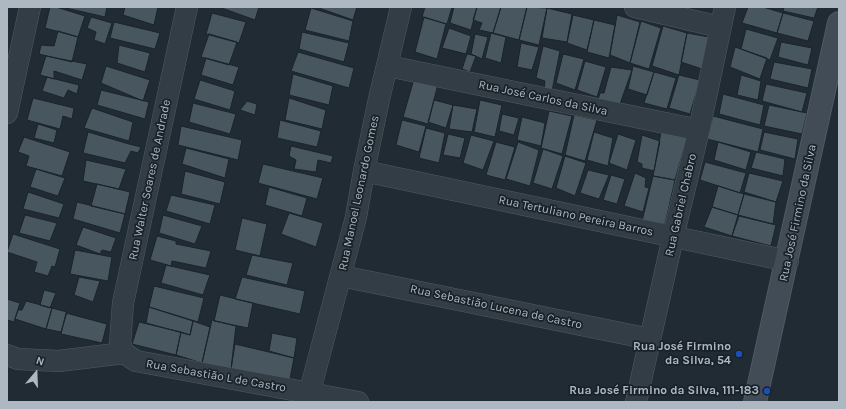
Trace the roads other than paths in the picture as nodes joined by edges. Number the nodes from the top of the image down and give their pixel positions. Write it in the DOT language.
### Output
graph roads {
  1 [pos="30,7"];
  2 [pos="187,7"];
  3 [pos="401,7"];
  4 [pos="635,7"];
  5 [pos="725,7"];
  6 [pos="839,23"];
  7 [pos="720,28"];
  8 [pos="388,66"];
  9 [pos="7,113"];
  10 [pos="699,130"];
  11 [pos="364,171"];
  12 [pos="673,237"];
  13 [pos="788,261"];
  14 [pos="341,276"];
  15 [pos="650,339"];
  16 [pos="124,353"];
  17 [pos="7,355"];
  18 [pos="308,397"];
  19 [pos="358,402"];
  20 [pos="636,402"];
  21 [pos="755,402"];
  1 -- 9 [label="street"];
  2 -- 16 [label="street, Rua Walter Soares de Andrade"];
  3 -- 8 [label="street, Rua Manoel Leonardo Gomes"];
  4 -- 7 [label="street"];
  5 -- 7 [label="street, Rua Gabriel Chabro"];
  6 -- 13 [label="street, Rua José Firmino da Silva"];
  7 -- 10 [label="street, Rua Gabriel Chabro"];
  8 -- 10 [label="street, Rua José Carlos da Silva"];
  8 -- 11 [label="street, Rua Manoel Leonardo Gomes"];
  10 -- 12 [label="street, Rua Gabriel Chabro"];
  11 -- 12 [label="street, Rua Tertuliano Pereira Barros"];
  11 -- 14 [label="street, Rua Manoel Leonardo Gomes"];
  12 -- 13 [label="street, Rua Tertuliano Pereira Barros"];
  12 -- 15 [label="street, Rua Gabriel Chabro"];
  13 -- 21 [label="street, Rua José Firmino da Silva"];
  14 -- 15 [label="street, Rua Sebastião Lucena de Castro"];
  14 -- 18 [label="street, Rua Manoel Leonardo Gomes"];
  15 -- 20 [label="street, Rua Gabriel Chabro"];
  16 -- 17 [label="street"];
  16 -- 18 [label="street, Rua Sebastião L de Castro"];
  18 -- 19 [label="street, Rua Sebastião L de Castro"];
}
